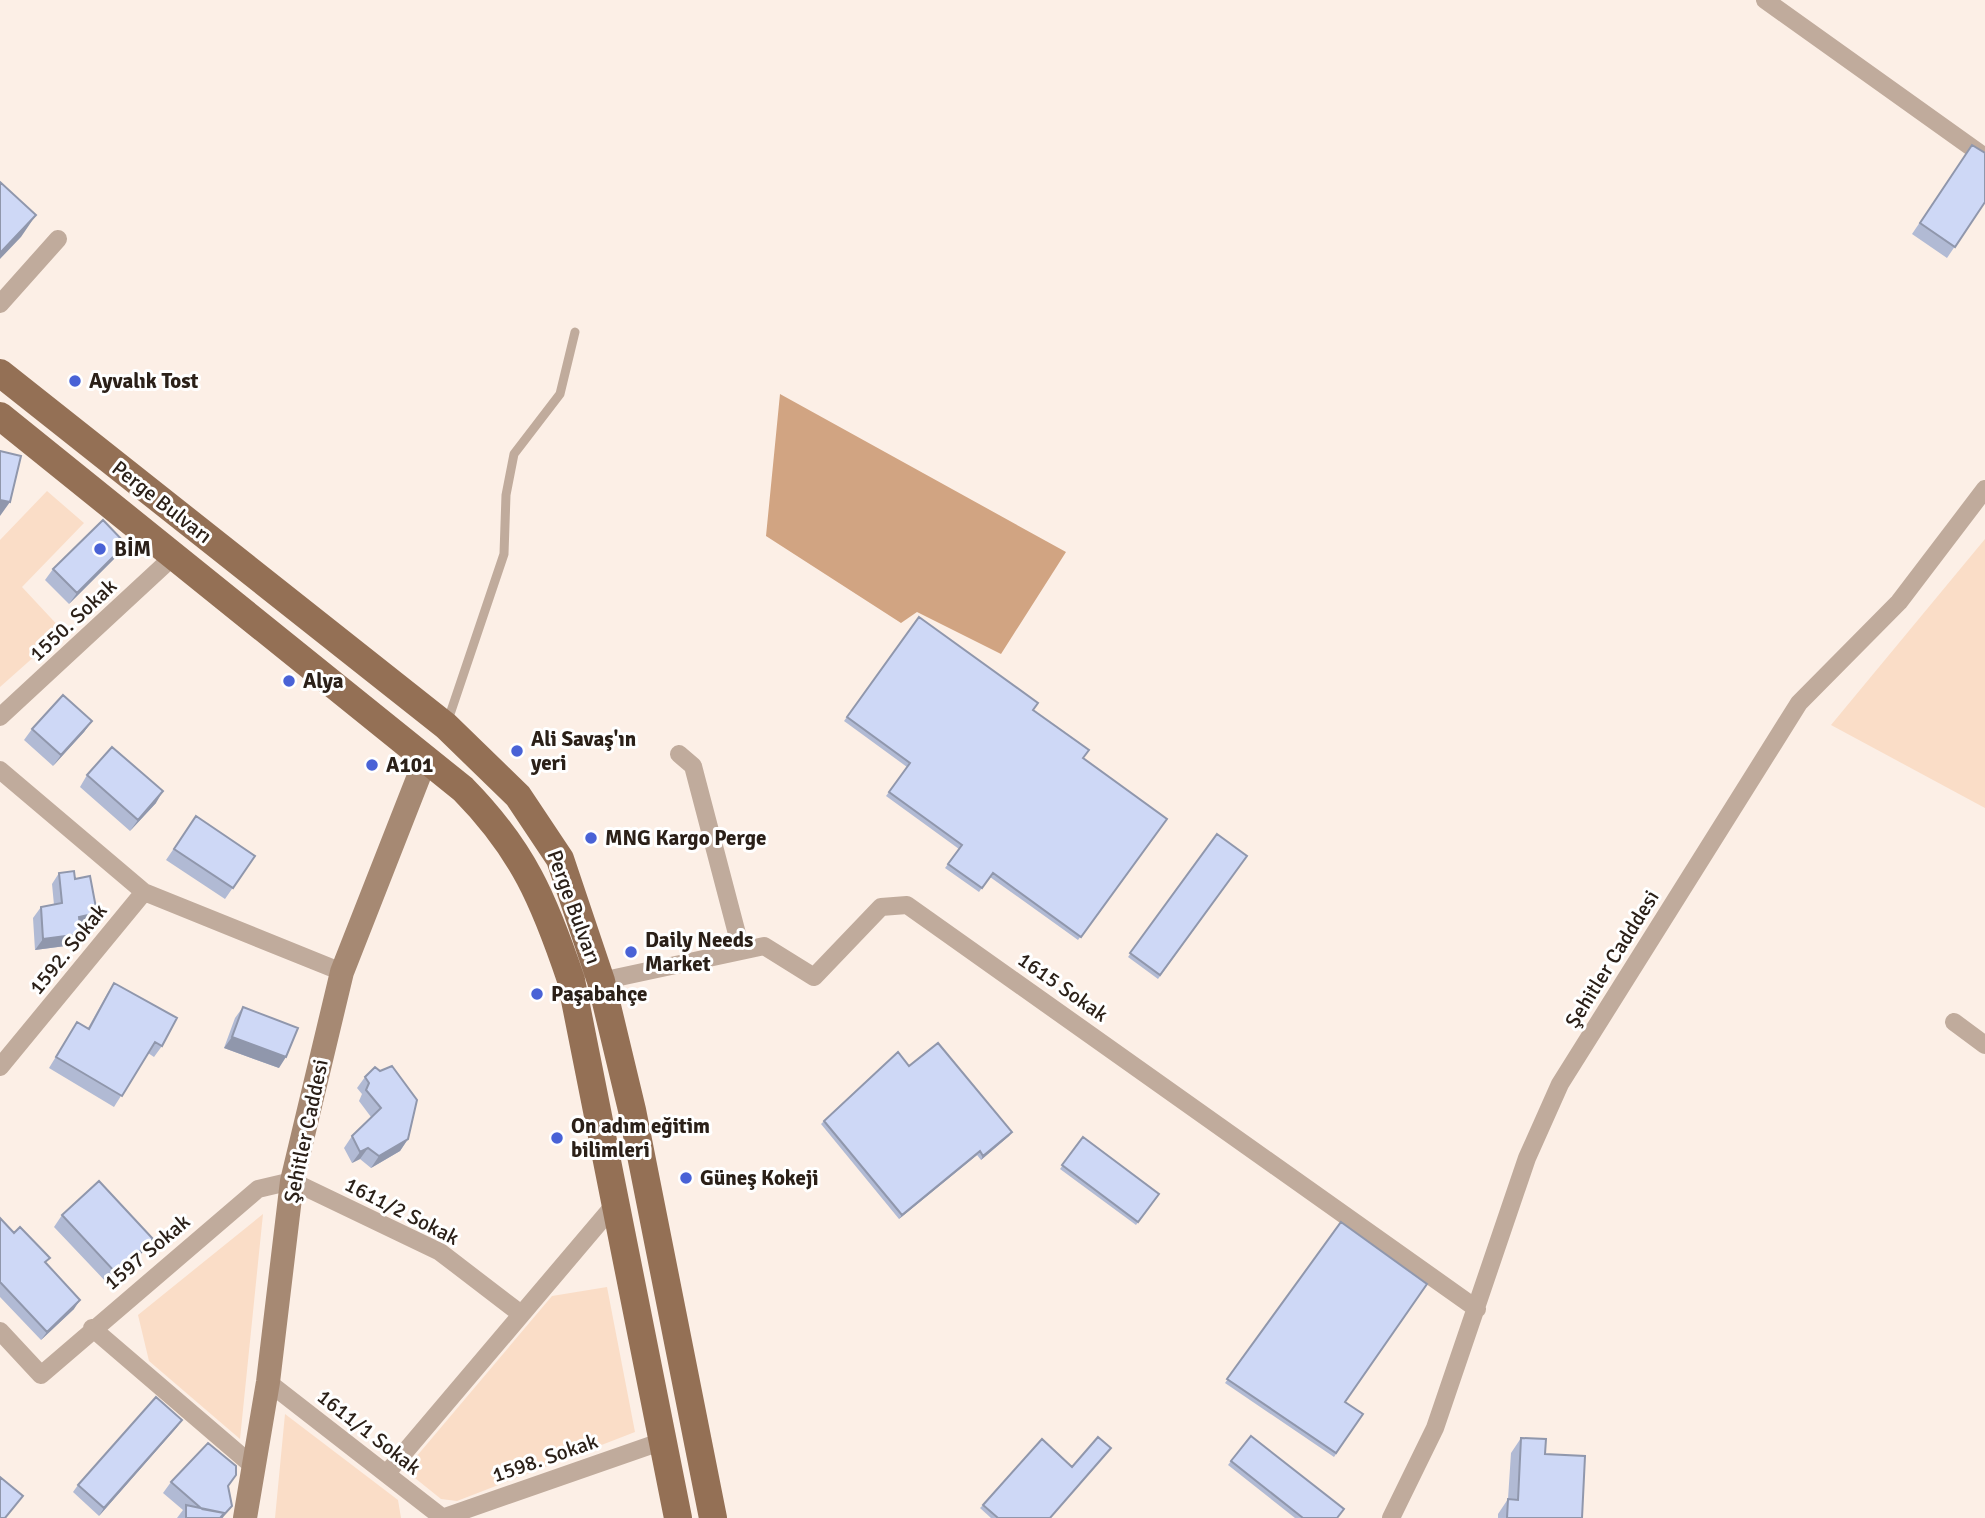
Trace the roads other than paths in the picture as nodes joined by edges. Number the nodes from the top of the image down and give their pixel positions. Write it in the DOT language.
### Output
graph roads {
  1 [pos="1765,0"];
  2 [pos="1985,157"];
  3 [pos="58,239"];
  4 [pos="0,304"];
  5 [pos="575,332"];
  6 [pos="0,373"];
  7 [pos="0,416"];
  8 [pos="1985,489"];
  9 [pos="175,555"];
  10 [pos="0,717"];
  11 [pos="446,726"];
  12 [pos="678,754"];
  13 [pos="426,758"];
  14 [pos="0,770"];
  15 [pos="144,892"];
  16 [pos="741,949"];
  17 [pos="342,972"];
  18 [pos="601,981"];
  19 [pos="1954,1022"];
  20 [pos="1985,1045"];
  21 [pos="0,1067"];
  22 [pos="292,1181"];
  23 [pos="615,1204"];
  24 [pos="1477,1309"];
  25 [pos="521,1314"];
  26 [pos="92,1328"];
  27 [pos="0,1331"];
  28 [pos="268,1382"];
  29 [pos="663,1441"];
  30 [pos="254,1467"];
  31 [pos="387,1473"];
  32 [pos="245,1518"];
  33 [pos="442,1518"];
  34 [pos="678,1518"];
  35 [pos="713,1518"];
  36 [pos="1391,1518"];
  1 -- 2 [label="street"];
  3 -- 4 [label="street"];
  5 -- 11 [label="lane"];
  6 -- 11 [label="main road, Perge Bulvarı"];
  7 -- 9 [label="main road, Perge Bulvarı"];
  8 -- 24 [label="street, Şehitler Cadddesi"];
  9 -- 10 [label="street, 1550. Sokak"];
  9 -- 13 [label="main road, Perge Bulvarı"];
  11 -- 18 [label="main road, Perge Bulvarı"];
  12 -- 16 [label="street"];
  13 -- 17 [label="street, Şehitler Caddesi"];
  13 -- 23 [label="main road, Perge Bulvarı"];
  14 -- 15 [label="street"];
  15 -- 17 [label="street"];
  15 -- 21 [label="street, 1592. Sokak"];
  16 -- 18 [label="street, 1615 Sokak"];
  16 -- 24 [label="street, 1615 Sokak"];
  17 -- 22 [label="street, Şehitler Caddesi"];
  18 -- 35 [label="main road, Perge Bulvarı"];
  19 -- 20 [label="street"];
  22 -- 25 [label="street, 1611/2 Sokak"];
  22 -- 26 [label="street, 1597 Sokak"];
  22 -- 28 [label="street, Şehitler Caddesi"];
  23 -- 25 [label="street"];
  23 -- 29 [label="main road, Perge Bulvarı"];
  24 -- 36 [label="street, Şehitler Cadddesi"];
  25 -- 31 [label="street"];
  26 -- 27 [label="street, 1597 Sokak"];
  26 -- 30 [label="street"];
  28 -- 30 [label="street, Şehitler Caddesi"];
  28 -- 31 [label="street, 1611/1 Sokak"];
  29 -- 33 [label="street, 1598. Sokak"];
  29 -- 34 [label="main road, Perge Bulvarı"];
  30 -- 32 [label="street, Şehitler Caddesi"];
  31 -- 33 [label="street, 1611/1 Sokak"];
}
